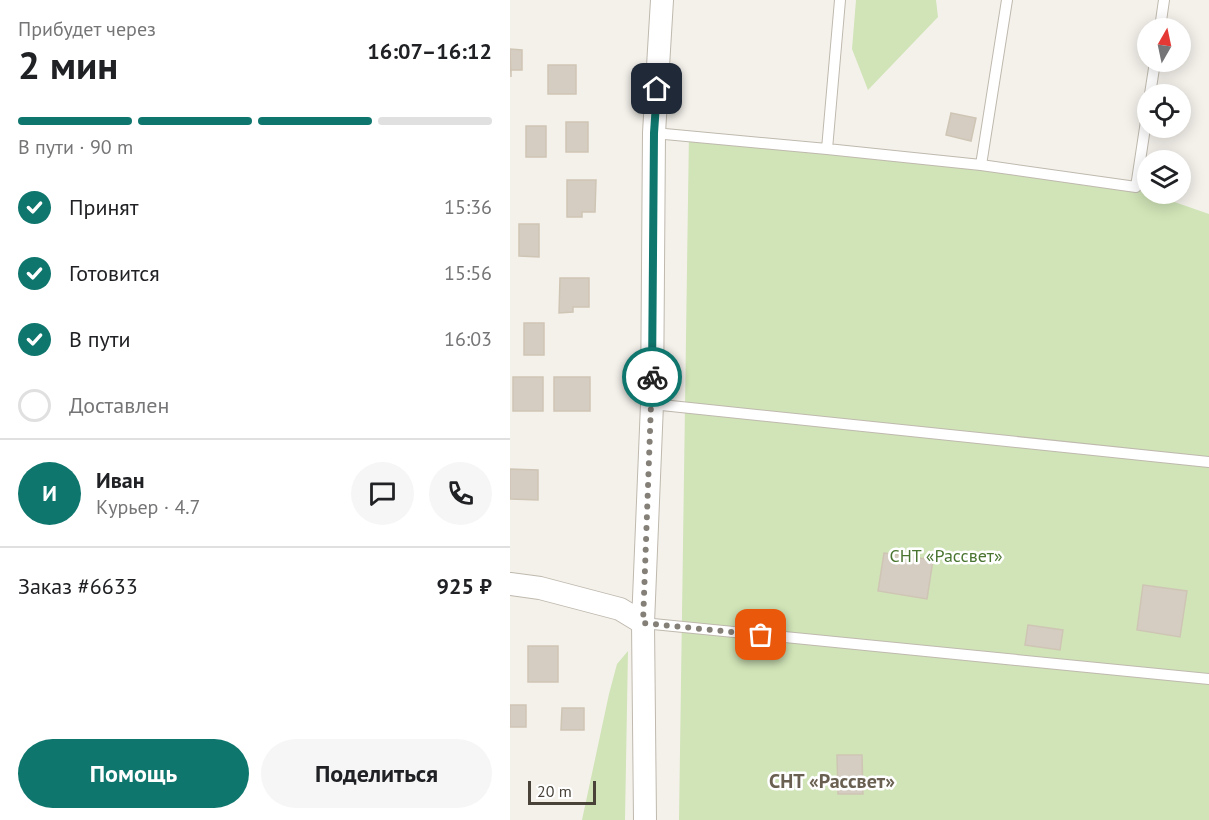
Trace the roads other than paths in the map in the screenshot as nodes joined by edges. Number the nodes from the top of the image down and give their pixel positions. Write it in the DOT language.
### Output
graph roads {
  1 [pos="662,0"];
  2 [pos="840,0"];
  3 [pos="1007,0"];
  4 [pos="1164,0"];
  5 [pos="1161,18"];
  6 [pos="654,133"];
  7 [pos="1143,138"];
  8 [pos="827,149"];
  9 [pos="981,165"];
  10 [pos="652,404"];
  11 [pos="1209,462"];
  12 [pos="510,584"];
  13 [pos="643,623"];
  14 [pos="1209,679"];
  15 [pos="645,820"];
  1 -- 6 [label="street"];
  2 -- 8 [label="lane"];
  3 -- 9 [label="lane"];
  4 -- 5 [label="lane"];
  6 -- 8 [label="lane"];
  6 -- 10 [label="street"];
  7 -- 9 [label="lane"];
  8 -- 9 [label="lane"];
  10 -- 11 [label="lane"];
  10 -- 13 [label="street"];
  12 -- 13 [label="street"];
  13 -- 14 [label="lane"];
  13 -- 15 [label="street"];
}
